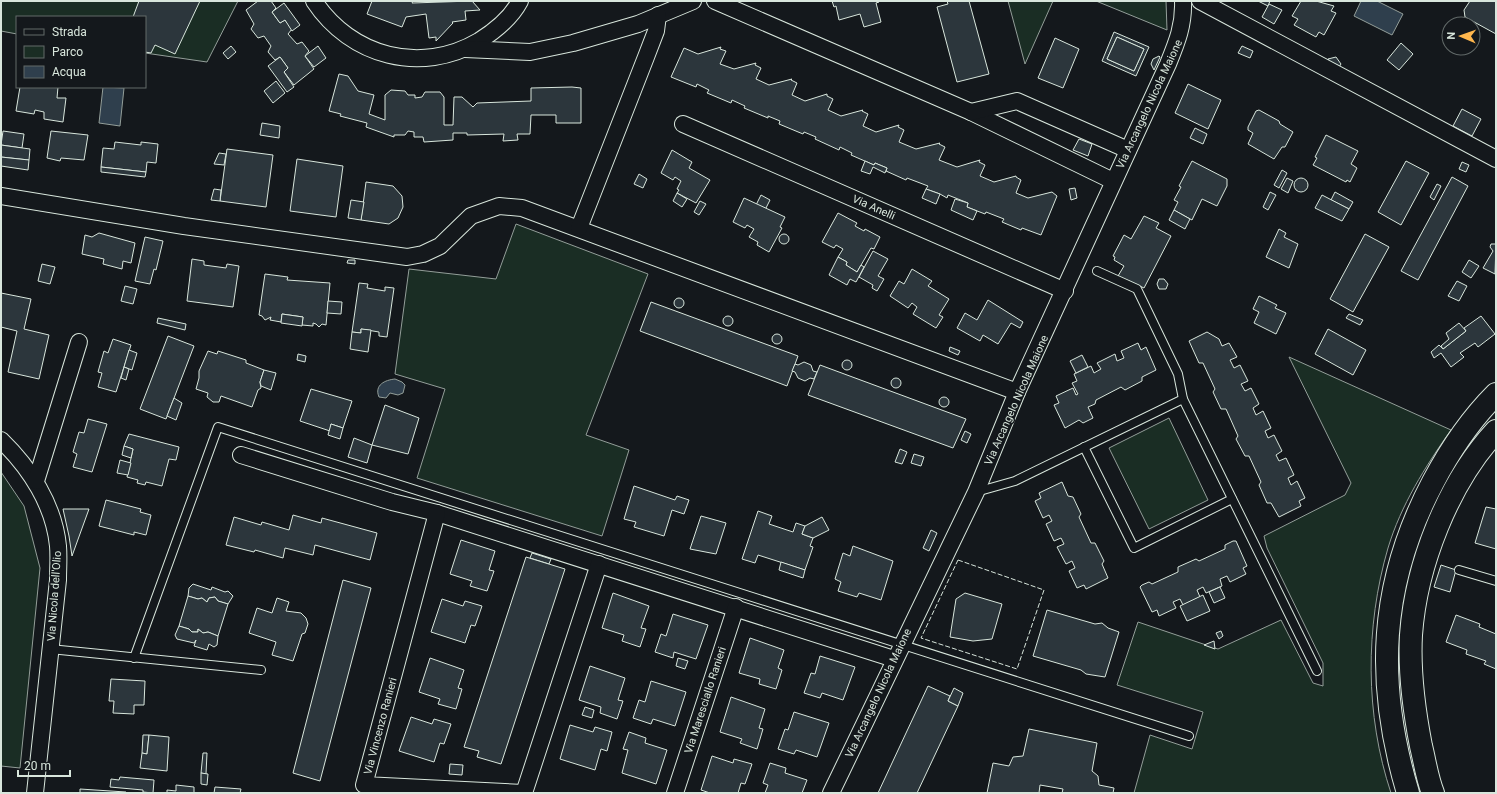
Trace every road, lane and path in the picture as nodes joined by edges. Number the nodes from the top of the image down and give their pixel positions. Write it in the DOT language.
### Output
graph roads {
  1 [pos="314,1"];
  2 [pos="520,1"];
  3 [pos="693,1"];
  4 [pos="715,1"];
  5 [pos="1183,1"];
  6 [pos="1200,1"];
  7 [pos="658,16"];
  8 [pos="465,49"];
  9 [pos="971,112"];
  10 [pos="683,124"];
  11 [pos="1128,150"];
  12 [pos="1496,159"];
  13 [pos="1113,181"];
  14 [pos="1,196"];
  15 [pos="579,228"];
  16 [pos="1097,271"];
  17 [pos="1065,291"];
  18 [pos="79,342"];
  19 [pos="1017,392"];
  20 [pos="1496,394"];
  21 [pos="1183,399"];
  22 [pos="1496,431"];
  23 [pos="1,440"];
  24 [pos="1084,447"];
  25 [pos="241,455"];
  26 [pos="36,481"];
  27 [pos="976,492"];
  28 [pos="1232,499"];
  29 [pos="437,513"];
  30 [pos="599,564"];
  31 [pos="1459,570"];
  32 [pos="1496,581"];
  33 [pos="736,607"];
  34 [pos="901,644"];
  35 [pos="50,649"];
  36 [pos="134,658"];
  37 [pos="894,659"];
  38 [pos="261,670"];
  39 [pos="1317,671"];
  40 [pos="1189,736"];
  41 [pos="35,793"];
  42 [pos="523,793"];
  43 [pos="675,793"];
  44 [pos="831,793"];
  45 [pos="1408,793"];
  46 [pos="1433,793"];
  1 -- 8 [label="street"];
  2 -- 8 [label="street"];
  3 -- 7 [label="street"];
  4 -- 9 [label="street"];
  5 -- 11 [label="street, Via Arcangelo Nicola Maione"];
  6 -- 12 [label="street"];
  7 -- 8 [label="street"];
  7 -- 15 [label="street"];
  9 -- 11 [label="street"];
  9 -- 13 [label="street"];
  10 -- 17 [label="street, Via Anelli"];
  11 -- 13 [label="street, Via Arcangelo Nicola Maione"];
  13 -- 17 [label="street, Via Arcangelo Nicola Maione"];
  14 -- 15 [label="street"];
  15 -- 19 [label="street"];
  16 -- 21 [label="lane"];
  17 -- 19 [label="street, Via Arcangelo Nicola Maione"];
  18 -- 26 [label="street"];
  19 -- 27 [label="street, Via Arcangelo Nicola Maione"];
  20 -- 45 [label="highway"];
  21 -- 24 [label="lane"];
  21 -- 28 [label="lane"];
  22 -- 46 [label="highway"];
  23 -- 26 [label="street, Via Nicola dell'Olio"];
  24 -- 27 [label="lane"];
  24 -- 28 [label="lane"];
  25 -- 29 [label="street"];
  26 -- 35 [label="street, Via Nicola dell'Olio"];
  27 -- 34 [label="street, Via Arcangelo Nicola Maione"];
  28 -- 39 [label="lane"];
  29 -- 30 [label="street"];
  29 -- 42 [label="street, Via Vincenzo Ranieri"];
  30 -- 33 [label="street"];
  30 -- 42 [label="street, Via Vincenzo Ranieri"];
  31 -- 32 [label="lane"];
  33 -- 37 [label="street"];
  33 -- 43 [label="street, Via Maresciallo Ranieri"];
  34 -- 36 [label="lane"];
  34 -- 37 [label="street, Via Arcangelo Nicola Maione"];
  34 -- 40 [label="lane"];
  35 -- 36 [label="lane"];
  35 -- 41 [label="street, Via Nicola dell'Olio"];
  36 -- 38 [label="lane"];
  37 -- 44 [label="street, Via Arcangelo Nicola Maione"];
}
